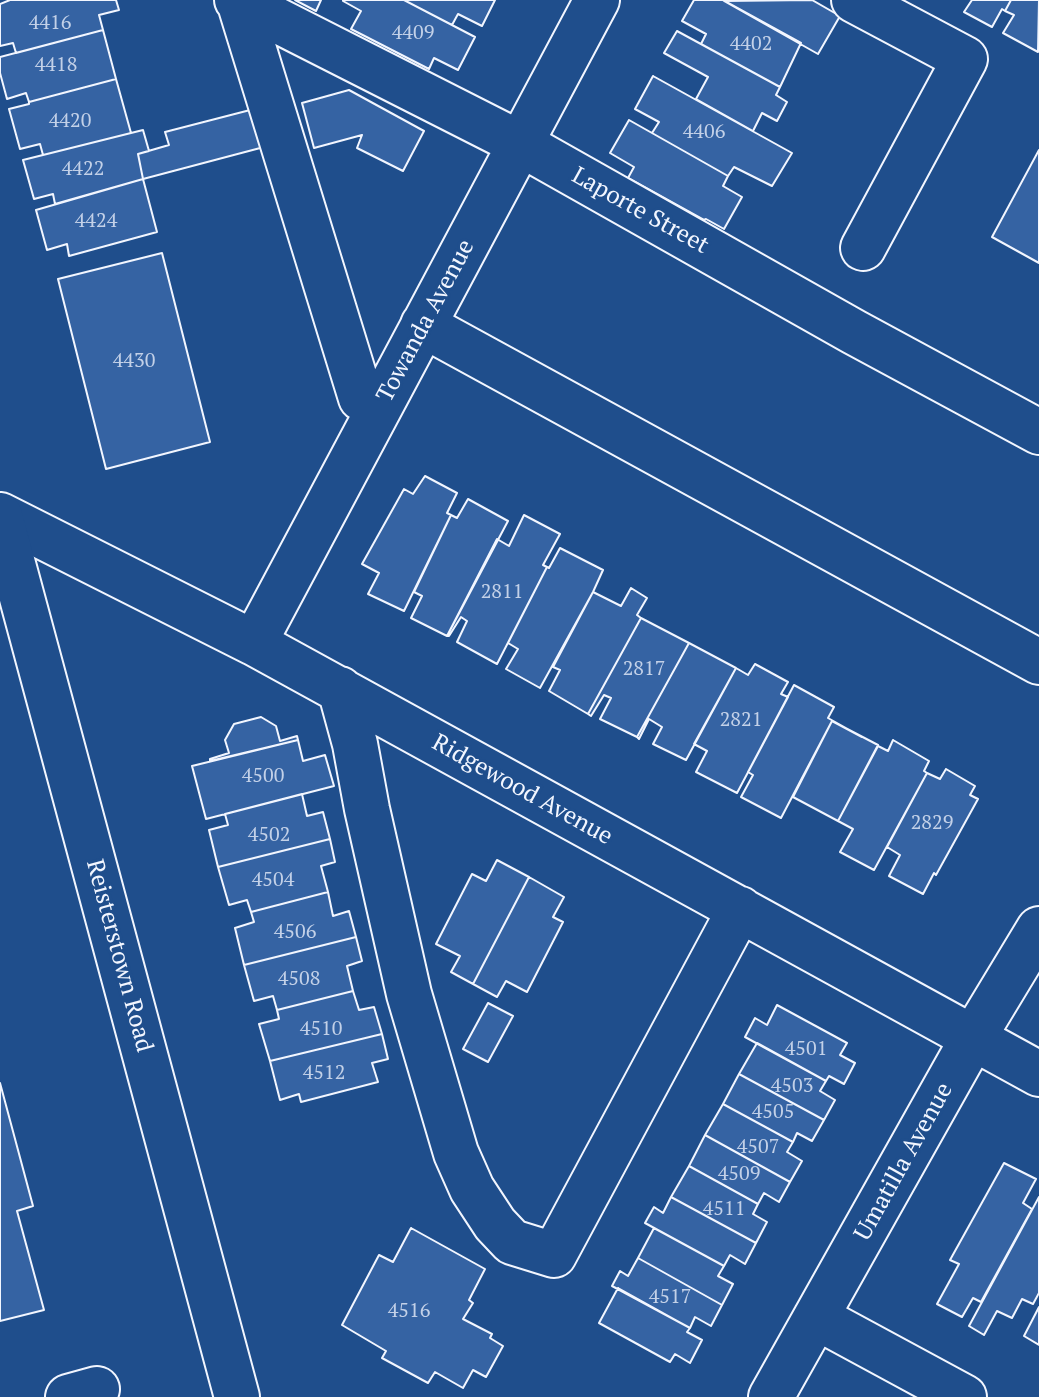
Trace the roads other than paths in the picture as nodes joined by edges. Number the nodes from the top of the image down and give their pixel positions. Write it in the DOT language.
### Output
graph roads {
  1 [pos="597,0"];
  2 [pos="854,0"];
  3 [pos="238,1"];
  4 [pos="521,144"];
  5 [pos="863,248"];
  6 [pos="423,325"];
  7 [pos="361,398"];
  8 [pos="1039,432"];
  9 [pos="0,516"];
  10 [pos="254,643"];
  11 [pos="1039,662"];
  12 [pos="340,689"];
  13 [pos="740,909"];
  14 [pos="1039,929"];
  15 [pos="973,1038"];
  16 [pos="1039,1074"];
  17 [pos="816,1317"];
  18 [pos="237,1397"];
  19 [pos="771,1397"];
  20 [pos="964,1397"];
  1 -- 4 [label="street, Towanda Avenue"];
  2 -- 5 [label="street"];
  3 -- 4 [label="street, Laporte Street"];
  3 -- 7 [label="street"];
  4 -- 6 [label="street, Towanda Avenue"];
  4 -- 8 [label="street, Laporte Street"];
  6 -- 10 [label="street, Towanda Avenue"];
  6 -- 11 [label="street"];
  9 -- 10 [label="street, Ridgewood Avenue"];
  9 -- 18 [label="street, Reisterstown Road"];
  10 -- 12 [label="street, Ridgewood Avenue"];
  12 -- 13 [label="street, Ridgewood Avenue"];
  12 -- 13 [label="street"];
  13 -- 15 [label="street, Ridgewood Avenue"];
  14 -- 15 [label="street, Umatilla Avenue"];
  15 -- 16 [label="street, Ridgewood Avenue"];
  15 -- 17 [label="street, Umatilla Avenue"];
  17 -- 19 [label="street, Umatilla Avenue"];
  17 -- 20 [label="street"];
}
